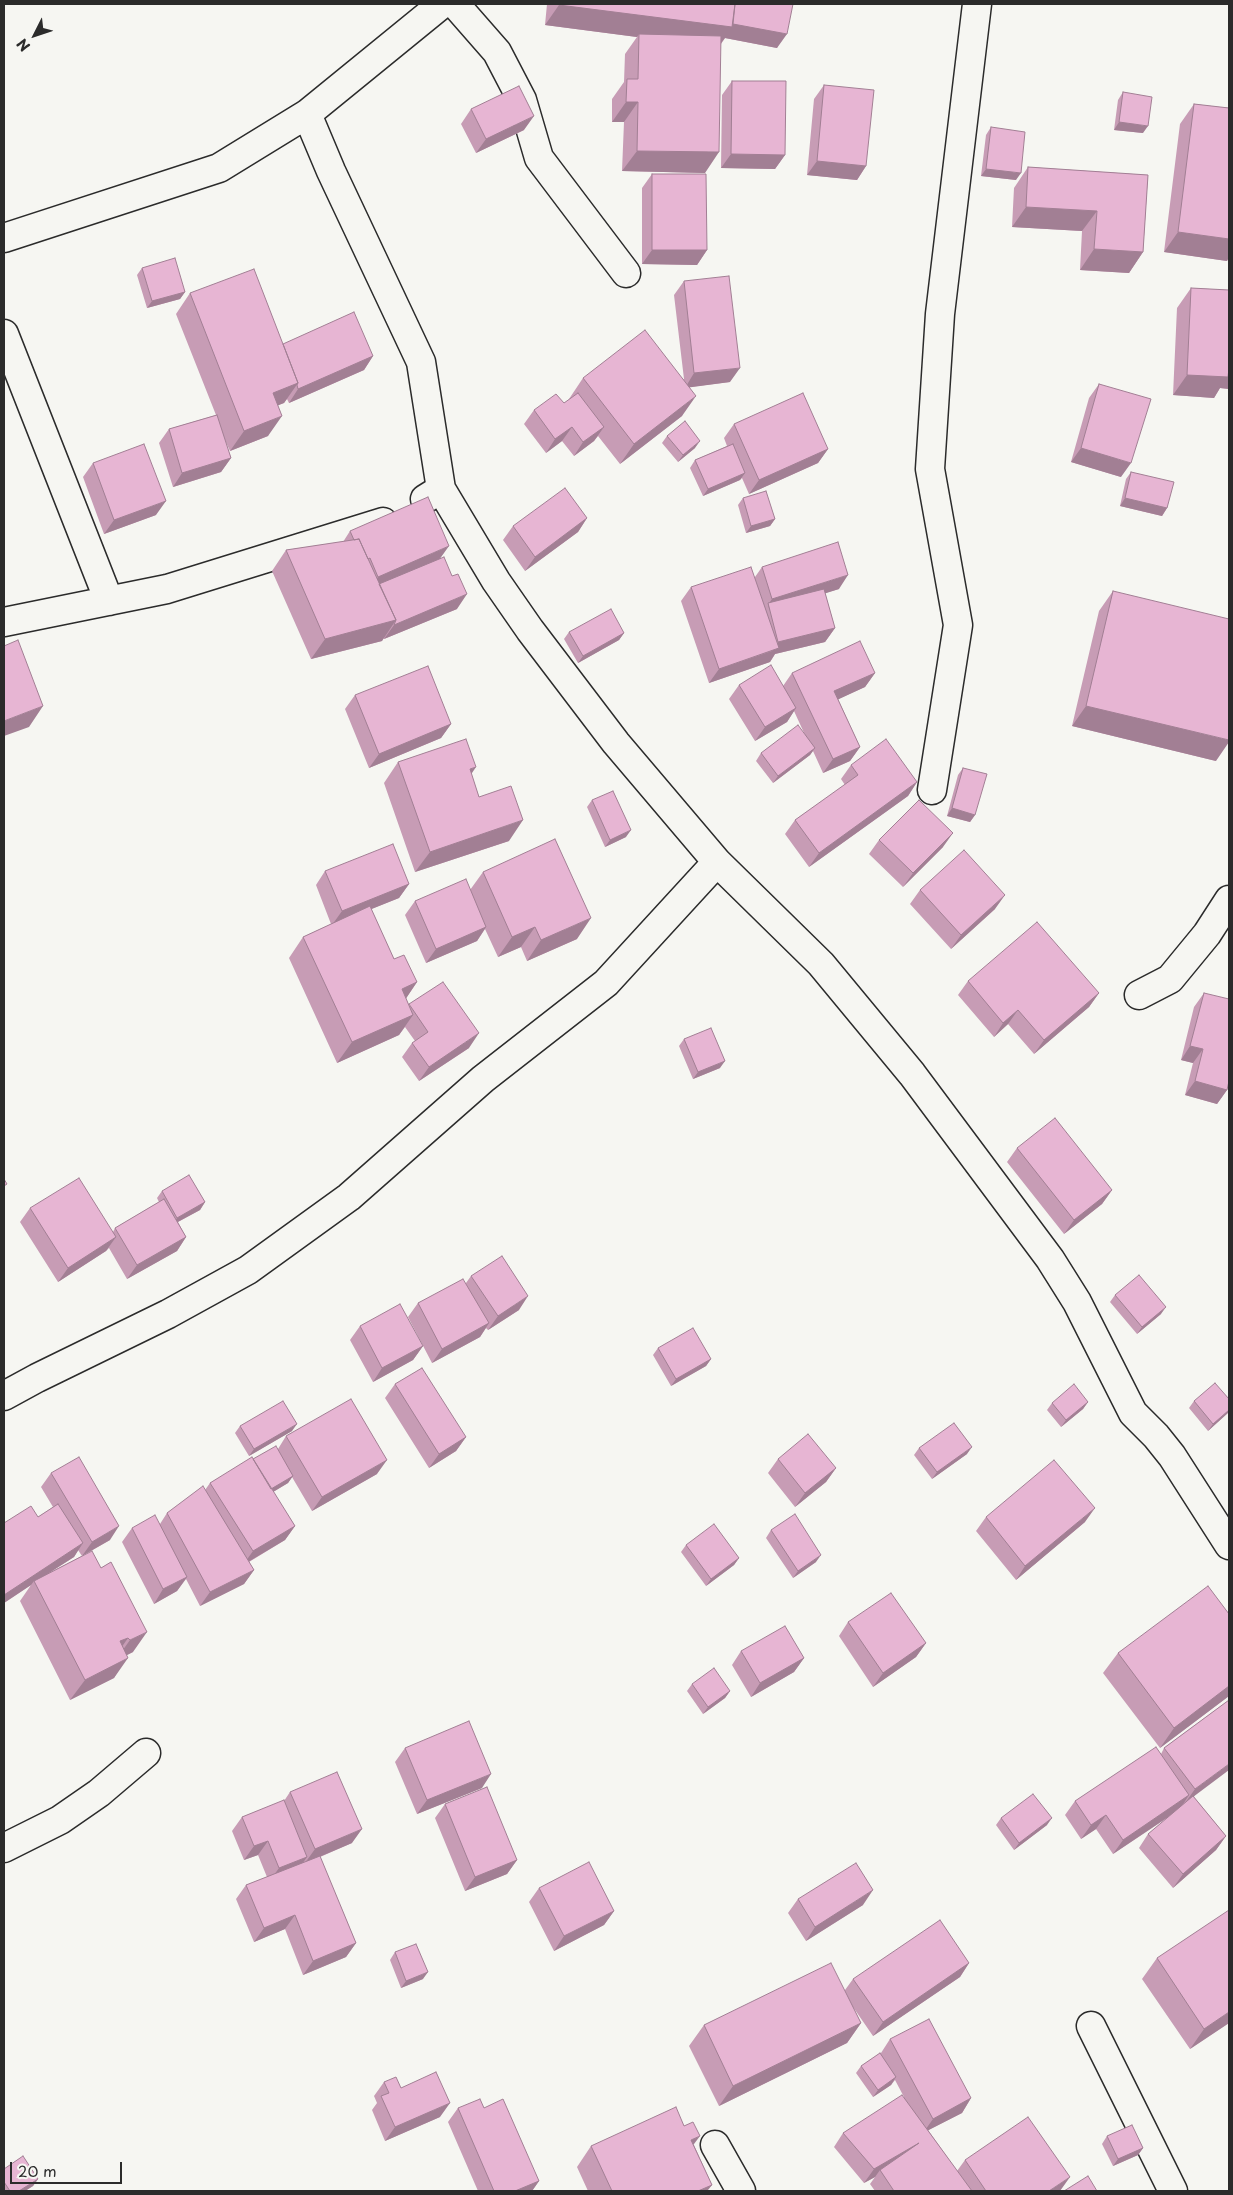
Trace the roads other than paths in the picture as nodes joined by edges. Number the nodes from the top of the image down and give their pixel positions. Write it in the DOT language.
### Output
graph roads {
  1 [pos="442,4"];
  2 [pos="455,4"];
  3 [pos="977,4"];
  4 [pos="307,114"];
  5 [pos="4,238"];
  6 [pos="626,273"];
  7 [pos="4,334"];
  8 [pos="441,489"];
  9 [pos="109,601"];
  10 [pos="4,622"];
  11 [pos="932,790"];
  12 [pos="718,862"];
  13 [pos="1229,900"];
  14 [pos="1139,995"];
  15 [pos="4,1396"];
  16 [pos="1229,1545"];
  17 [pos="146,1753"];
  18 [pos="4,1848"];
  19 [pos="1091,2026"];
  20 [pos="715,2145"];
  21 [pos="741,2191"];
  22 [pos="1173,2191"];
  1 -- 4 [label="street"];
  2 -- 6 [label="street"];
  3 -- 11 [label="street"];
  4 -- 5 [label="street"];
  4 -- 8 [label="street"];
  7 -- 9 [label="street"];
  8 -- 9 [label="street"];
  8 -- 12 [label="street"];
  9 -- 10 [label="street"];
  12 -- 15 [label="street"];
  12 -- 16 [label="street"];
  13 -- 14 [label="street"];
  17 -- 18 [label="street"];
  19 -- 22 [label="street"];
  20 -- 21 [label="street"];
}
